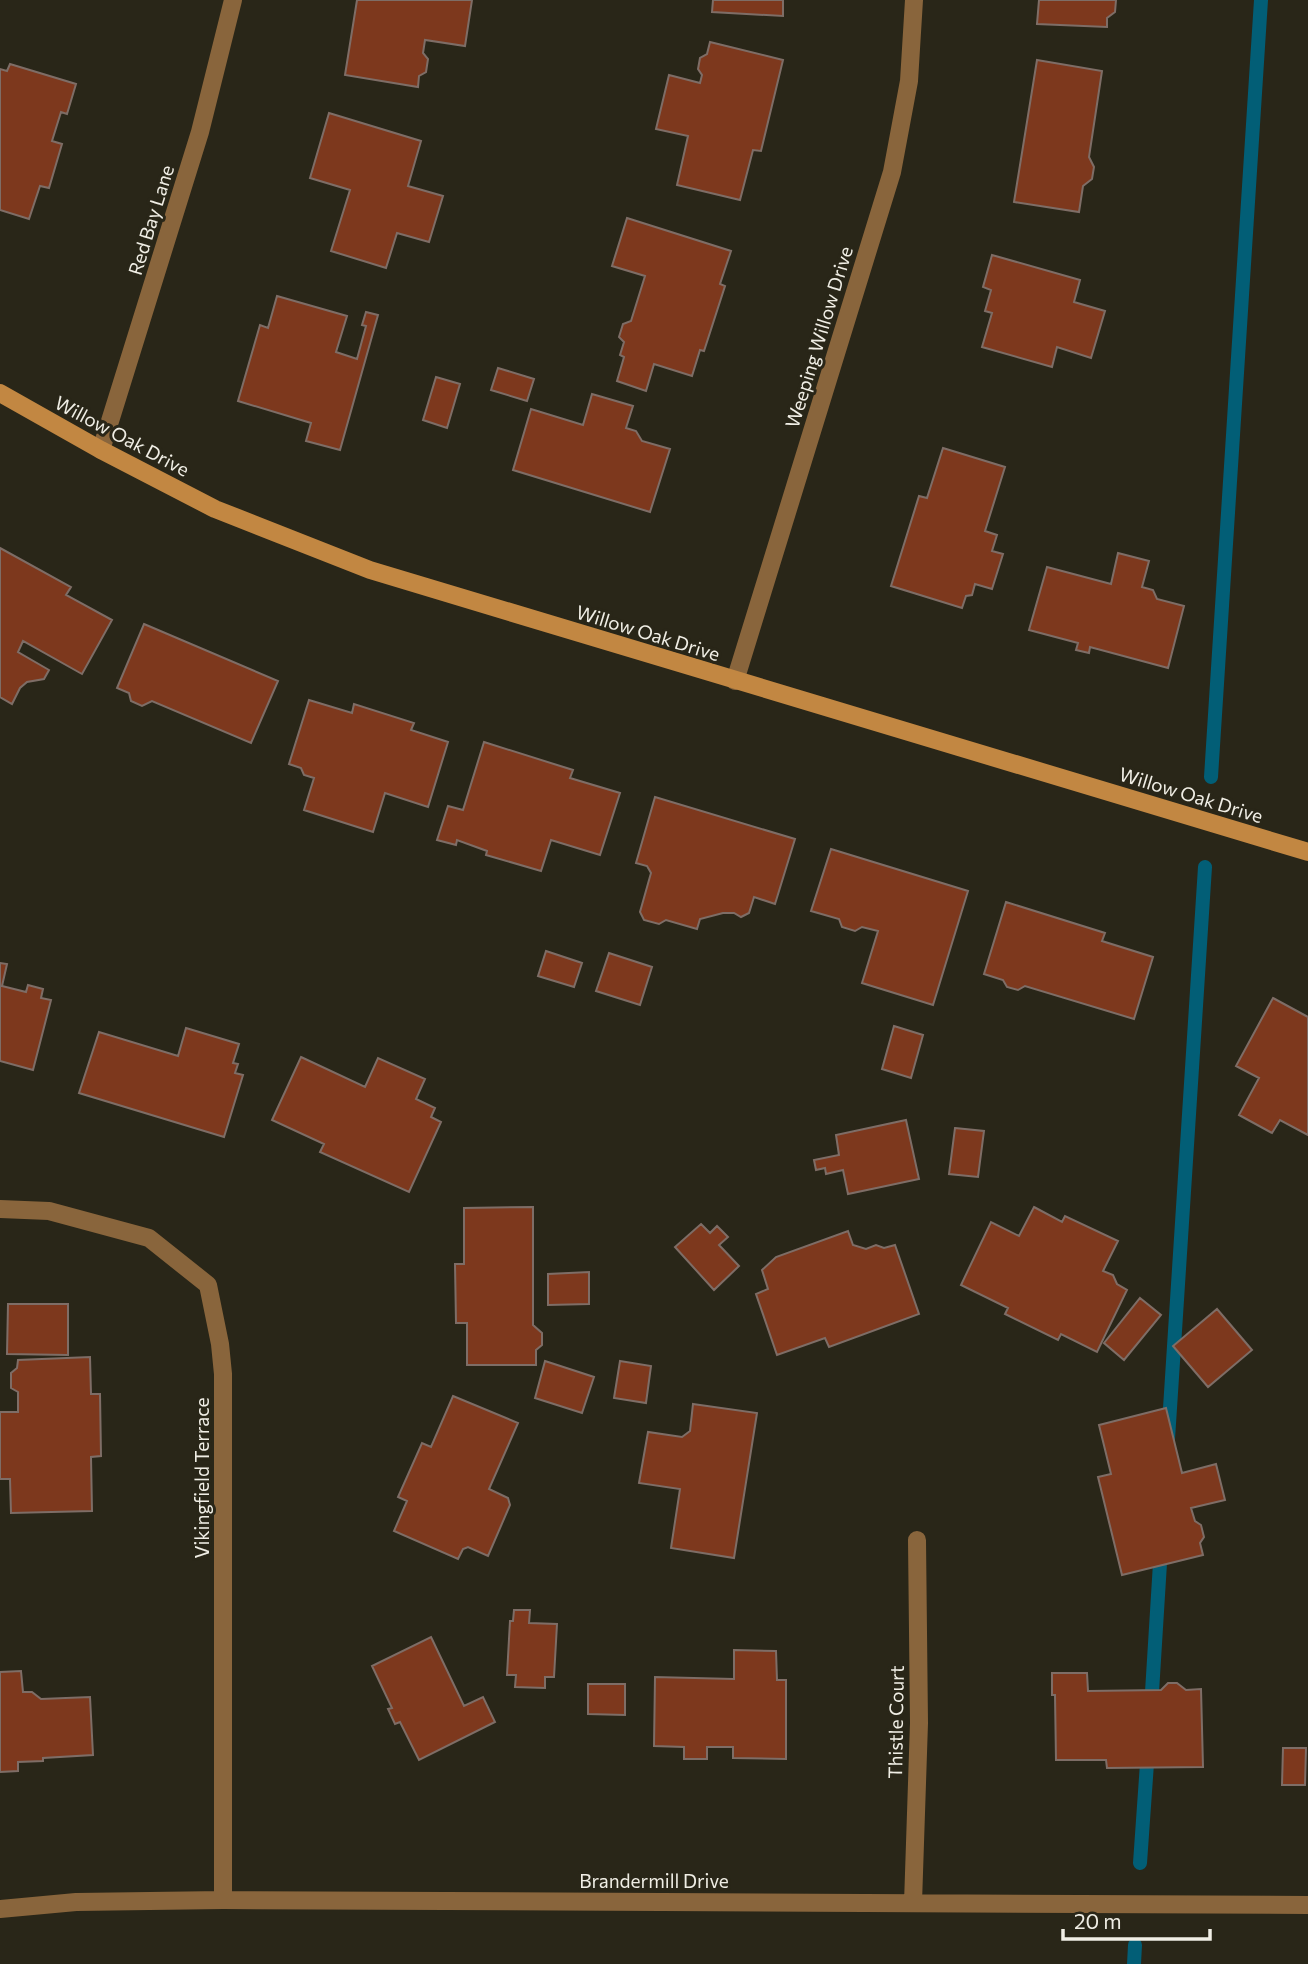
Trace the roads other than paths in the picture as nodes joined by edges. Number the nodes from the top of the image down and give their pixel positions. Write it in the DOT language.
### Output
graph roads {
  1 [pos="233,0"];
  2 [pos="914,0"];
  3 [pos="0,393"];
  4 [pos="101,450"];
  5 [pos="735,681"];
  6 [pos="1308,852"];
  7 [pos="0,1209"];
  8 [pos="917,1540"];
  9 [pos="223,1900"];
  10 [pos="914,1903"];
  11 [pos="1308,1905"];
  12 [pos="0,1909"];
  1 -- 4 [label="street, Red Bay Lane"];
  2 -- 5 [label="street, Weeping Willow Drive"];
  3 -- 4 [label="street, Willow Oak Drive"];
  4 -- 5 [label="street, Willow Oak Drive"];
  5 -- 6 [label="street, Willow Oak Drive"];
  7 -- 9 [label="street, Vikingfield Terrace"];
  8 -- 10 [label="street, Thistle Court"];
  9 -- 10 [label="street, Brandermill Drive"];
  9 -- 12 [label="street, Brandermill Drive"];
  10 -- 11 [label="street, Brandermill Drive"];
}
